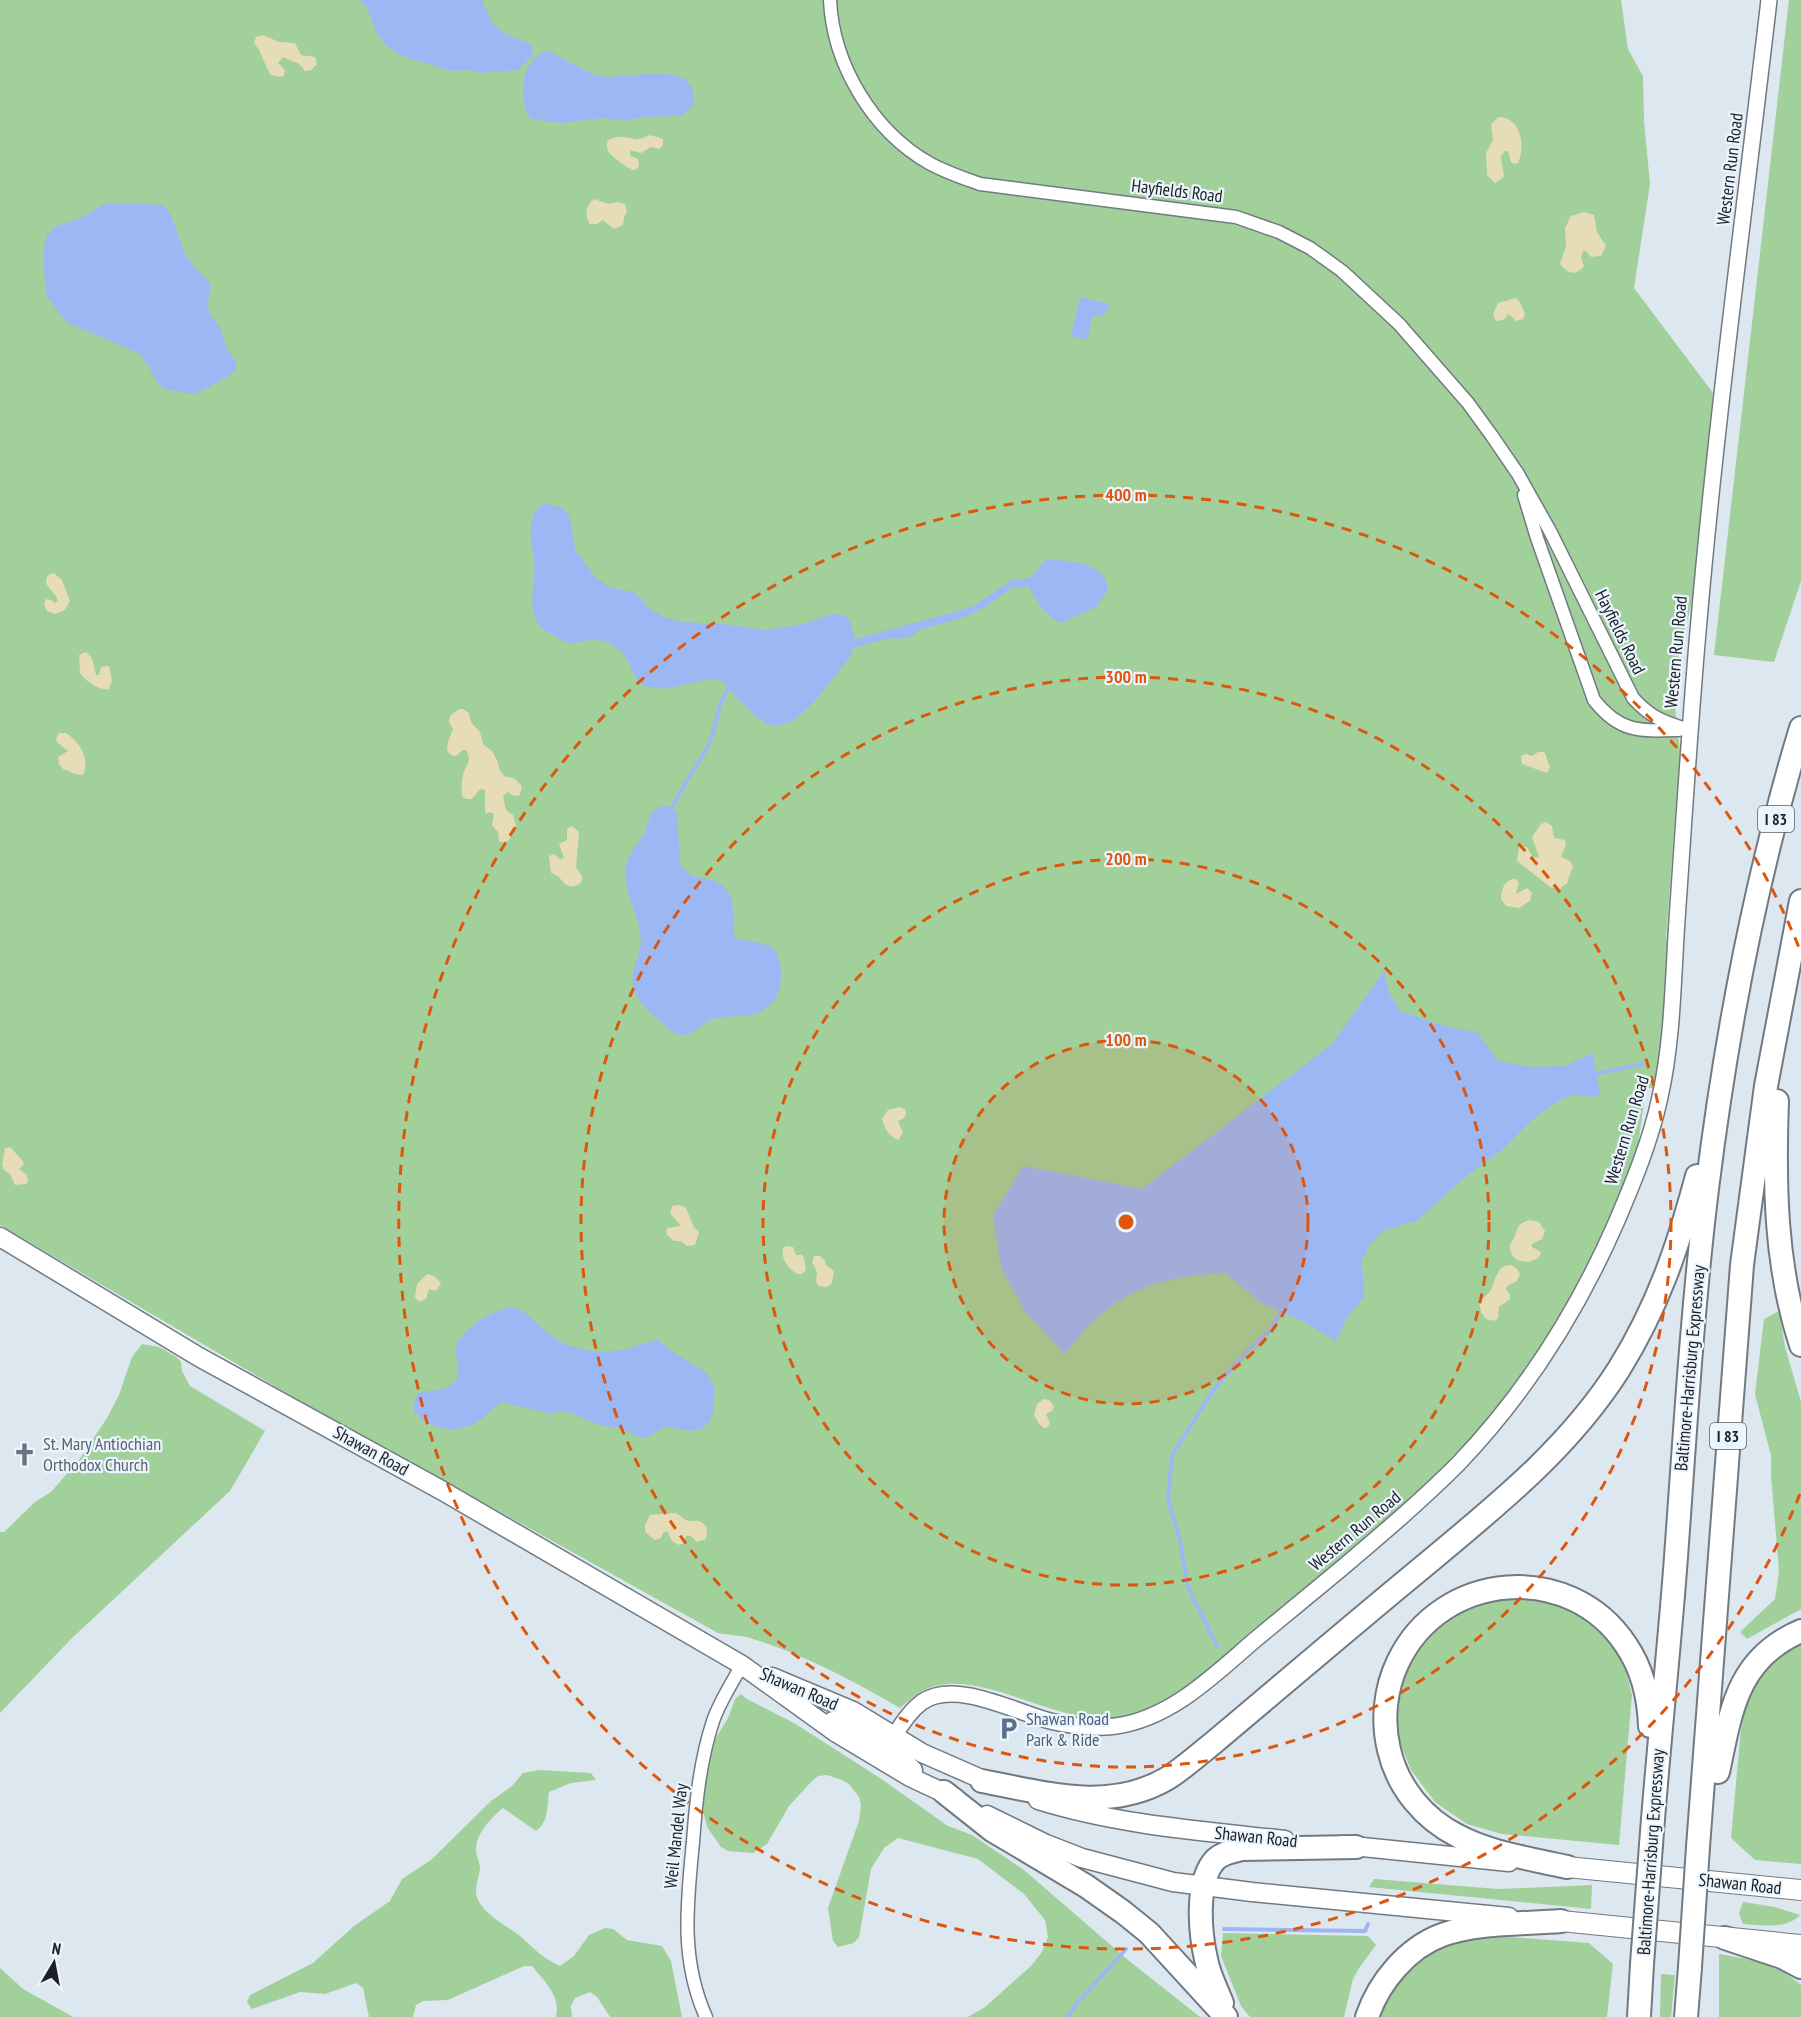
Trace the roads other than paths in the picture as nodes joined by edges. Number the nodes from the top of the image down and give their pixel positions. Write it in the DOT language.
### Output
graph roads {
  1 [pos="830,0"];
  2 [pos="1769,0"];
  3 [pos="1518,474"];
  4 [pos="1801,728"];
  5 [pos="1689,730"];
  6 [pos="1801,901"];
  7 [pos="1776,1027"];
  8 [pos="1721,1091"];
  9 [pos="0,1238"];
  10 [pos="1801,1345"];
  11 [pos="1725,1466"];
  12 [pos="1801,1631"];
  13 [pos="742,1665"];
  14 [pos="815,1717"];
  15 [pos="891,1741"];
  16 [pos="1718,1772"];
  17 [pos="982,1781"];
  18 [pos="944,1792"];
  19 [pos="1653,1820"];
  20 [pos="1356,1847"];
  21 [pos="1705,1848"];
  22 [pos="1567,1867"];
  23 [pos="1203,1887"];
  24 [pos="1801,1890"];
  25 [pos="1561,1921"];
  26 [pos="1725,1938"];
  27 [pos="1801,1945"];
  28 [pos="1801,1967"];
  29 [pos="1697,1968"];
  30 [pos="1639,2012"];
  31 [pos="706,2017"];
  32 [pos="1227,2017"];
  33 [pos="1367,2017"];
  34 [pos="1686,2017"];
  35 [pos="1700,2017"];
  1 -- 3 [label="street, Hayfields Road"];
  2 -- 5 [label="street, Western Run Road"];
  3 -- 5 [label="street, Hayfields Road"];
  3 -- 5 [label="street, Hayfields Road"];
  4 -- 8 [label="highway, Baltimore-Harrisburg Expressway / I 83"];
  5 -- 15 [label="street, Western Run Road"];
  6 -- 7 [label="highway, I 83"];
  7 -- 10 [label="highway"];
  7 -- 11 [label="highway, I 83"];
  8 -- 17 [label="highway"];
  8 -- 19 [label="highway, Baltimore-Harrisburg Expressway / I 83"];
  9 -- 13 [label="main road, Shawan Road"];
  11 -- 16 [label="highway"];
  11 -- 21 [label="highway, I 83"];
  12 -- 16 [label="highway"];
  13 -- 14 [label="main road, Shawan Road"];
  13 -- 15 [label="main road, Shawan Road"];
  13 -- 31 [label="street, Weil Mandel Way"];
  14 -- 15 [label="main road, Shawan Road"];
  14 -- 18 [label="main road, Shawan Road"];
  15 -- 17 [label="main road, Shawan Road"];
  15 -- 18 [label="main road, Shawan Road"];
  16 -- 21 [label="highway"];
  17 -- 20 [label="main road, Shawan Road"];
  18 -- 23 [label="main road, Shawan Road"];
  18 -- 32 [label="highway"];
  19 -- 22 [label="highway"];
  19 -- 30 [label="highway, Baltimore-Harrisburg Expressway / I 83, bridge"];
  20 -- 22 [label="main road, Shawan Road"];
  20 -- 23 [label="highway"];
  21 -- 29 [label="highway, I 83, bridge"];
  22 -- 24 [label="main road, Shawan Road"];
  23 -- 25 [label="main road, Shawan Road"];
  23 -- 32 [label="highway"];
  25 -- 26 [label="main road, Shawan Road"];
  25 -- 33 [label="highway"];
  26 -- 27 [label="main road, Shawan Road"];
  26 -- 28 [label="highway"];
  29 -- 34 [label="highway, I 83"];
  29 -- 35 [label="highway"];
}
